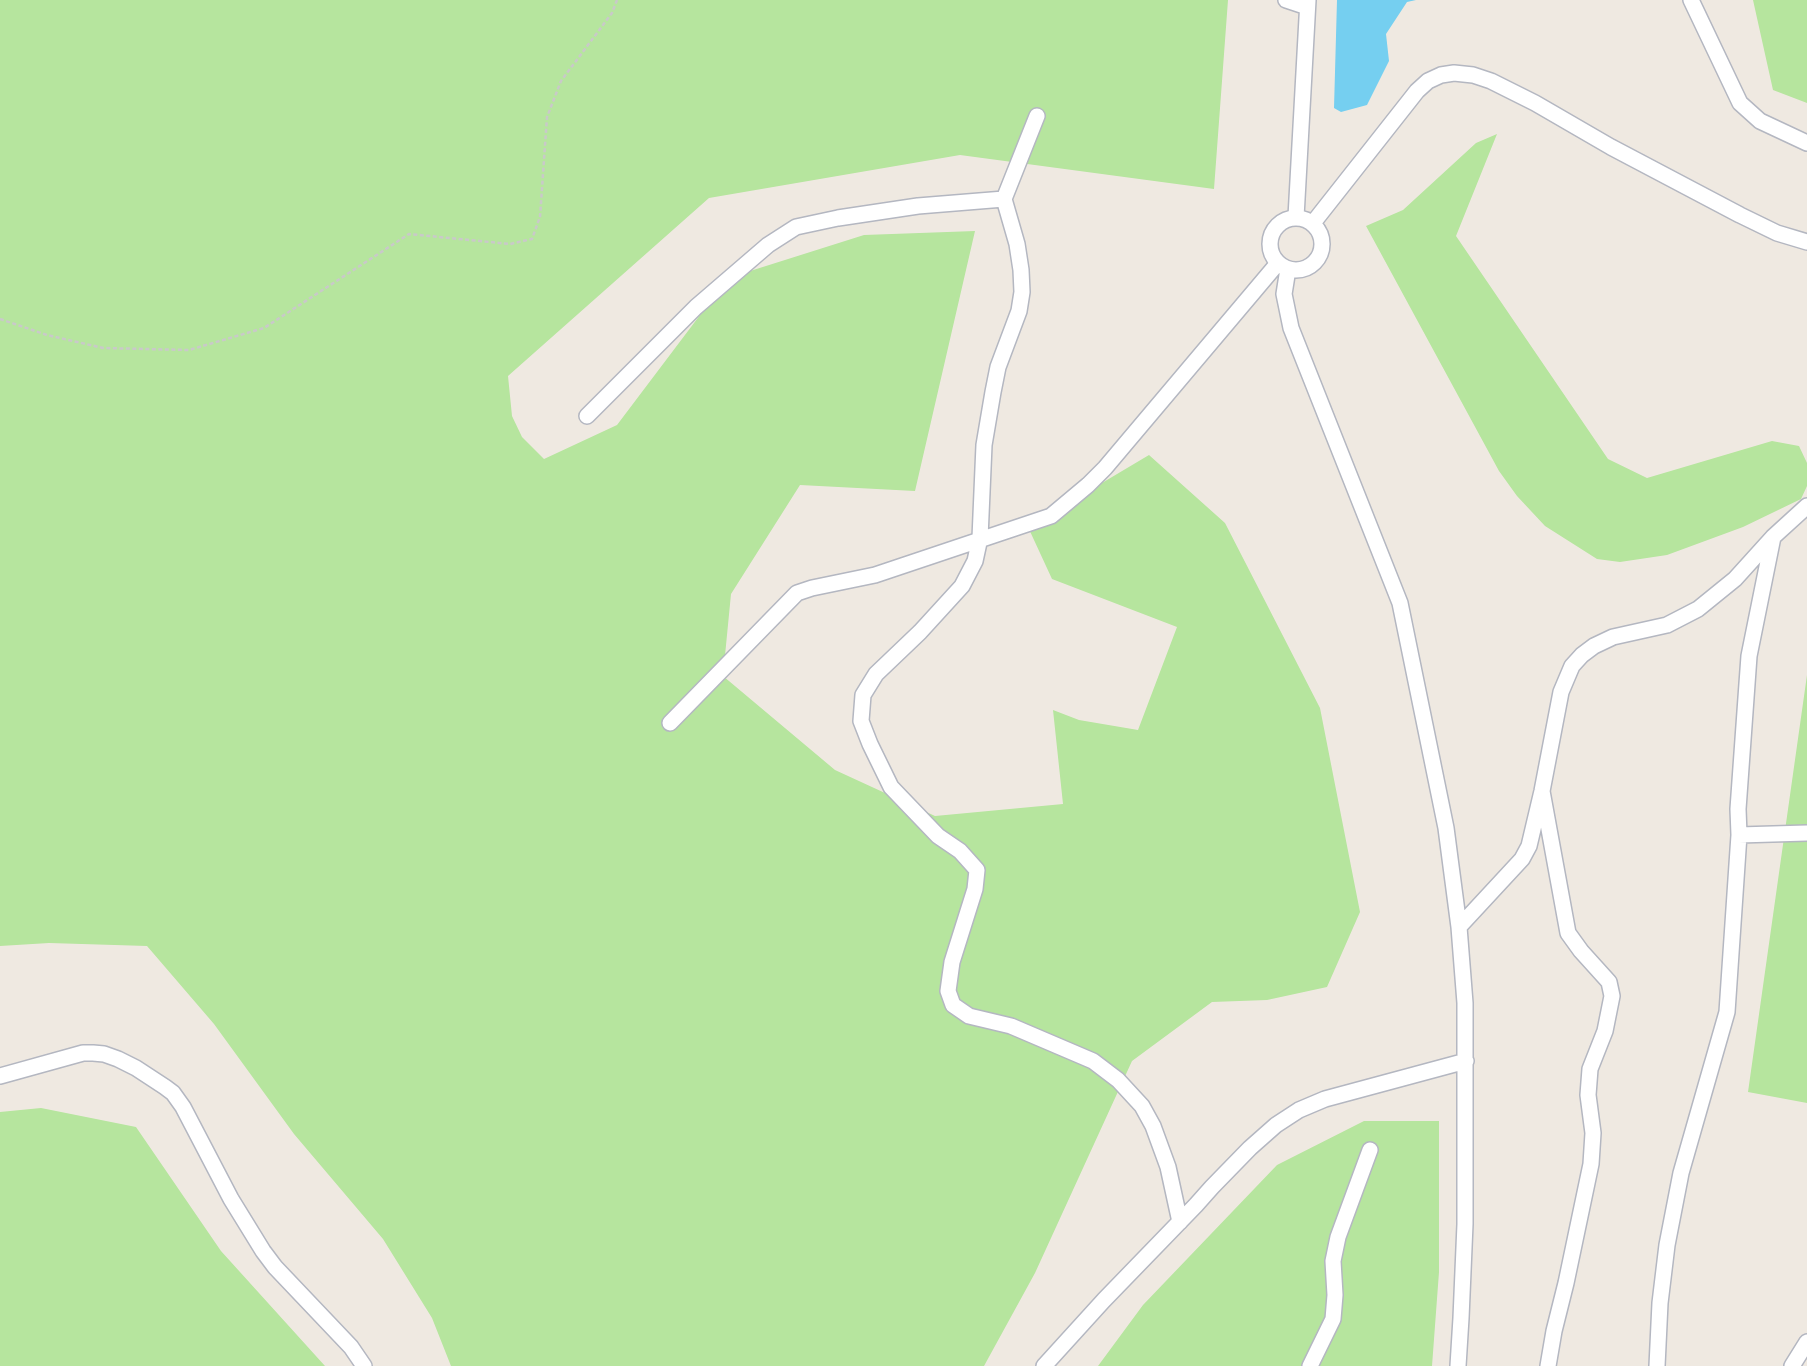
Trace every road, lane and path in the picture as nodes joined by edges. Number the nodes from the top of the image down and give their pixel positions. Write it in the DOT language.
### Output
graph roads {
  1 [pos="617,0"];
  2 [pos="1286,0"];
  3 [pos="1691,0"];
  4 [pos="1307,3"];
  5 [pos="1037,116"];
  6 [pos="1807,143"];
  7 [pos="1004,199"];
  8 [pos="1296,218"];
  9 [pos="1313,223"];
  10 [pos="1807,242"];
  11 [pos="1283,266"];
  12 [pos="0,318"];
  13 [pos="587,416"];
  14 [pos="1807,506"];
  15 [pos="1773,537"];
  16 [pos="980,538"];
  17 [pos="670,723"];
  18 [pos="1542,791"];
  19 [pos="1807,833"];
  20 [pos="1738,835"];
  21 [pos="1459,927"];
  22 [pos="1466,1062"];
  23 [pos="0,1076"];
  24 [pos="1370,1150"];
  25 [pos="1180,1222"];
  26 [pos="1807,1342"];
  27 [pos="364,1366"];
  28 [pos="1044,1366"];
  29 [pos="1310,1366"];
  30 [pos="1458,1366"];
  31 [pos="1548,1366"];
  32 [pos="1657,1366"];
  33 [pos="1792,1366"];
  1 -- 12 [label="path"];
  2 -- 4 [label="street"];
  3 -- 6 [label="street"];
  4 -- 8 [label="street"];
  5 -- 7 [label="street"];
  7 -- 13 [label="street"];
  7 -- 16 [label="street"];
  8 -- 9 [label="street"];
  8 -- 11 [label="street"];
  9 -- 10 [label="street"];
  9 -- 11 [label="street"];
  11 -- 16 [label="street"];
  11 -- 21 [label="street"];
  14 -- 15 [label="street"];
  15 -- 18 [label="street"];
  15 -- 20 [label="street"];
  16 -- 17 [label="street"];
  16 -- 25 [label="street"];
  18 -- 21 [label="street"];
  18 -- 31 [label="street"];
  19 -- 20 [label="street"];
  20 -- 32 [label="street"];
  21 -- 22 [label="street"];
  22 -- 25 [label="street"];
  22 -- 30 [label="street"];
  23 -- 27 [label="street"];
  24 -- 29 [label="street"];
  25 -- 28 [label="street"];
  26 -- 33 [label="street"];
}
